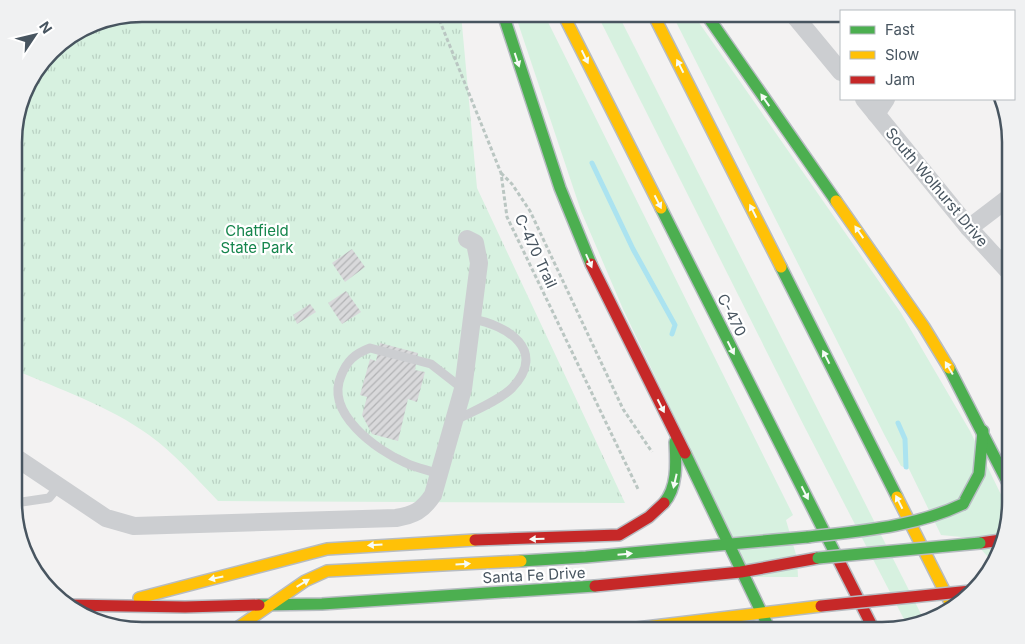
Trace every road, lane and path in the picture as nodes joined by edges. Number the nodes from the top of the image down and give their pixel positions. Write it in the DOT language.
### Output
graph roads {
  1 [pos="440,22"];
  2 [pos="505,22"];
  3 [pos="567,22"];
  4 [pos="658,22"];
  5 [pos="712,22"];
  6 [pos="800,22"];
  7 [pos="840,71"];
  8 [pos="865,100"];
  9 [pos="885,100"];
  10 [pos="876,114"];
  11 [pos="501,173"];
  12 [pos="1002,203"];
  13 [pos="969,228"];
  14 [pos="467,239"];
  15 [pos="1002,264"];
  16 [pos="472,319"];
  17 [pos="960,387"];
  18 [pos="463,389"];
  19 [pos="454,421"];
  20 [pos="983,431"];
  21 [pos="674,433"];
  22 [pos="1002,451"];
  23 [pos="653,456"];
  24 [pos="22,462"];
  25 [pos="1002,470"];
  26 [pos="439,474"];
  27 [pos="58,487"];
  28 [pos="638,489"];
  29 [pos="22,502"];
  30 [pos="996,540"];
  31 [pos="729,544"];
  32 [pos="741,572"];
  33 [pos="961,592"];
  34 [pos="949,601"];
  35 [pos="271,605"];
  36 [pos="84,606"];
  37 [pos="108,607"];
  38 [pos="762,613"];
  39 [pos="709,621"];
  40 [pos="766,621"];
  41 [pos="869,621"];
  42 [pos="246,622"];
  1 -- 11 [label="path, C-470 Trail"];
  2 -- 21 [label="highway, one-way"];
  3 -- 41 [label="highway, C-470, one-way"];
  34 -- 4 [label="highway, one-way"];
  17 -- 5 [label="highway, one-way"];
  6 -- 7 [label="street"];
  8 -- 10 [label="street, South Wolhurst Drive"];
  9 -- 10 [label="street"];
  10 -- 13 [label="street, South Wolhurst Drive"];
  11 -- 23 [label="path"];
  11 -- 28 [label="path, C-470 Trail"];
  12 -- 13 [label="street"];
  13 -- 15 [label="street, South Wolhurst Drive"];
  14 -- 16 [label="street"];
  16 -- 18 [label="street"];
  16 -- 19 [label="lane"];
  17 -- 20 [label="highway"];
  17 -- 22 [label="highway"];
  18 -- 19 [label="street"];
  18 -- 26 [label="lane"];
  19 -- 26 [label="street"];
  20 -- 25 [label="highway"];
  20 -- 31 [label="highway, bridge"];
  21 -- 31 [label="highway"];
  21 -- 37 [label="highway, one-way"];
  24 -- 27 [label="street"];
  26 -- 27 [label="street"];
  27 -- 29 [label="lane"];
  30 -- 32 [label="highway, Santa Fe Drive, bridge"];
  31 -- 32 [label="highway"];
  35 -- 31 [label="highway, one-way"];
  32 -- 35 [label="highway, Santa Fe Drive"];
  32 -- 38 [label="highway"];
  33 -- 38 [label="highway, bridge"];
  35 -- 37 [label="highway, Santa Fe Drive"];
  35 -- 42 [label="highway"];
  36 -- 37 [label="highway, Santa Fe Drive"];
  38 -- 39 [label="highway"];
  38 -- 40 [label="highway"];
}
